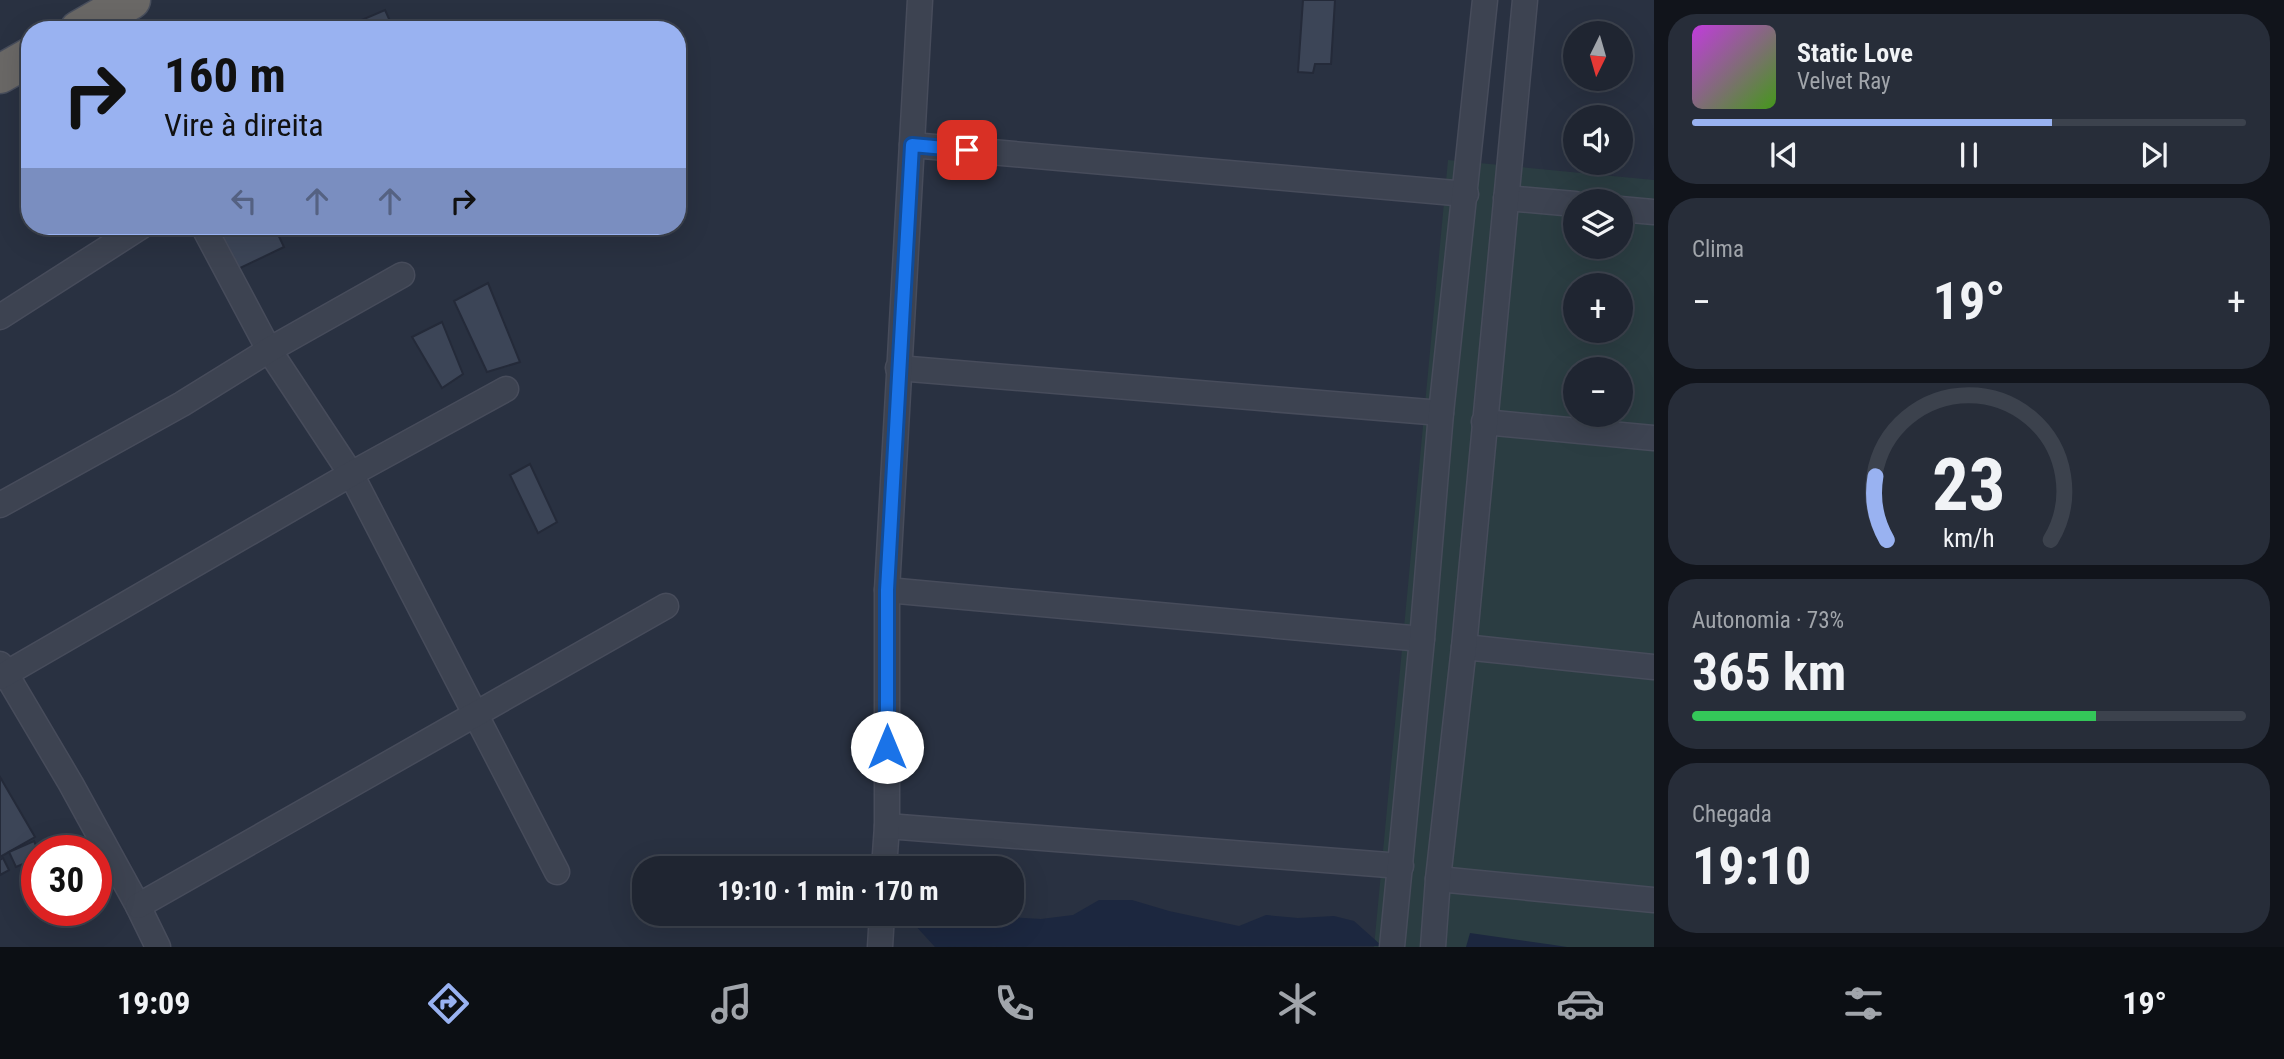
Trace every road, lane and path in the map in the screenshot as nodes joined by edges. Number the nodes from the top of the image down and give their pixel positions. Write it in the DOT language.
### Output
graph roads {
  1 [pos="131,0"];
  2 [pos="1485,0"];
  3 [pos="1525,0"];
  4 [pos="923,2"];
  5 [pos="98,21"];
  6 [pos="21,62"];
  7 [pos="0,74"];
  8 [pos="912,145"];
  9 [pos="1466,194"];
  10 [pos="1506,198"];
  11 [pos="1563,203"];
  12 [pos="1633,210"];
  13 [pos="1654,212"];
  14 [pos="128,235"];
  15 [pos="208,235"];
  16 [pos="402,275"];
  17 [pos="0,317"];
  18 [pos="269,350"];
  19 [pos="898,368"];
  20 [pos="506,389"];
  21 [pos="1441,413"];
  22 [pos="1484,422"];
  23 [pos="1654,438"];
  24 [pos="351,474"];
  25 [pos="0,505"];
  26 [pos="887,590"];
  27 [pos="666,606"];
  28 [pos="1422,639"];
  29 [pos="1464,647"];
  30 [pos="1654,667"];
  31 [pos="2,672"];
  32 [pos="475,712"];
  33 [pos="887,826"];
  34 [pos="885,856"];
  35 [pos="1401,866"];
  36 [pos="557,872"];
  37 [pos="1438,880"];
  38 [pos="1654,900"];
  39 [pos="138,906"];
  40 [pos="881,926"];
  41 [pos="158,947"];
  42 [pos="880,947"];
  43 [pos="1392,947"];
  44 [pos="1433,947"];
  1 -- 5 [label="highway"];
  2 -- 9 [label="street"];
  3 -- 10 [label="street"];
  4 -- 8 [label="street"];
  6 -- 7 [label="highway"];
  8 -- 9 [label="street"];
  8 -- 19 [label="street"];
  9 -- 21 [label="street"];
  10 -- 11 [label="street"];
  10 -- 22 [label="street"];
  12 -- 13 [label="street"];
  14 -- 17 [label="street"];
  15 -- 18 [label="street"];
  16 -- 18 [label="street"];
  18 -- 24 [label="street"];
  18 -- 25 [label="street"];
  19 -- 21 [label="street"];
  19 -- 26 [label="street"];
  20 -- 24 [label="street"];
  21 -- 28 [label="street"];
  22 -- 23 [label="street"];
  22 -- 29 [label="street"];
  24 -- 31 [label="street"];
  24 -- 32 [label="street"];
  26 -- 28 [label="street"];
  26 -- 33 [label="street"];
  27 -- 32 [label="street"];
  28 -- 35 [label="street"];
  29 -- 30 [label="street"];
  29 -- 37 [label="street"];
  31 -- 39 [label="street"];
  32 -- 36 [label="street"];
  32 -- 39 [label="street"];
  33 -- 34 [label="street"];
  33 -- 35 [label="street"];
  35 -- 43 [label="street"];
  37 -- 38 [label="street"];
  37 -- 44 [label="street"];
  39 -- 41 [label="street"];
  40 -- 42 [label="street"];
}
